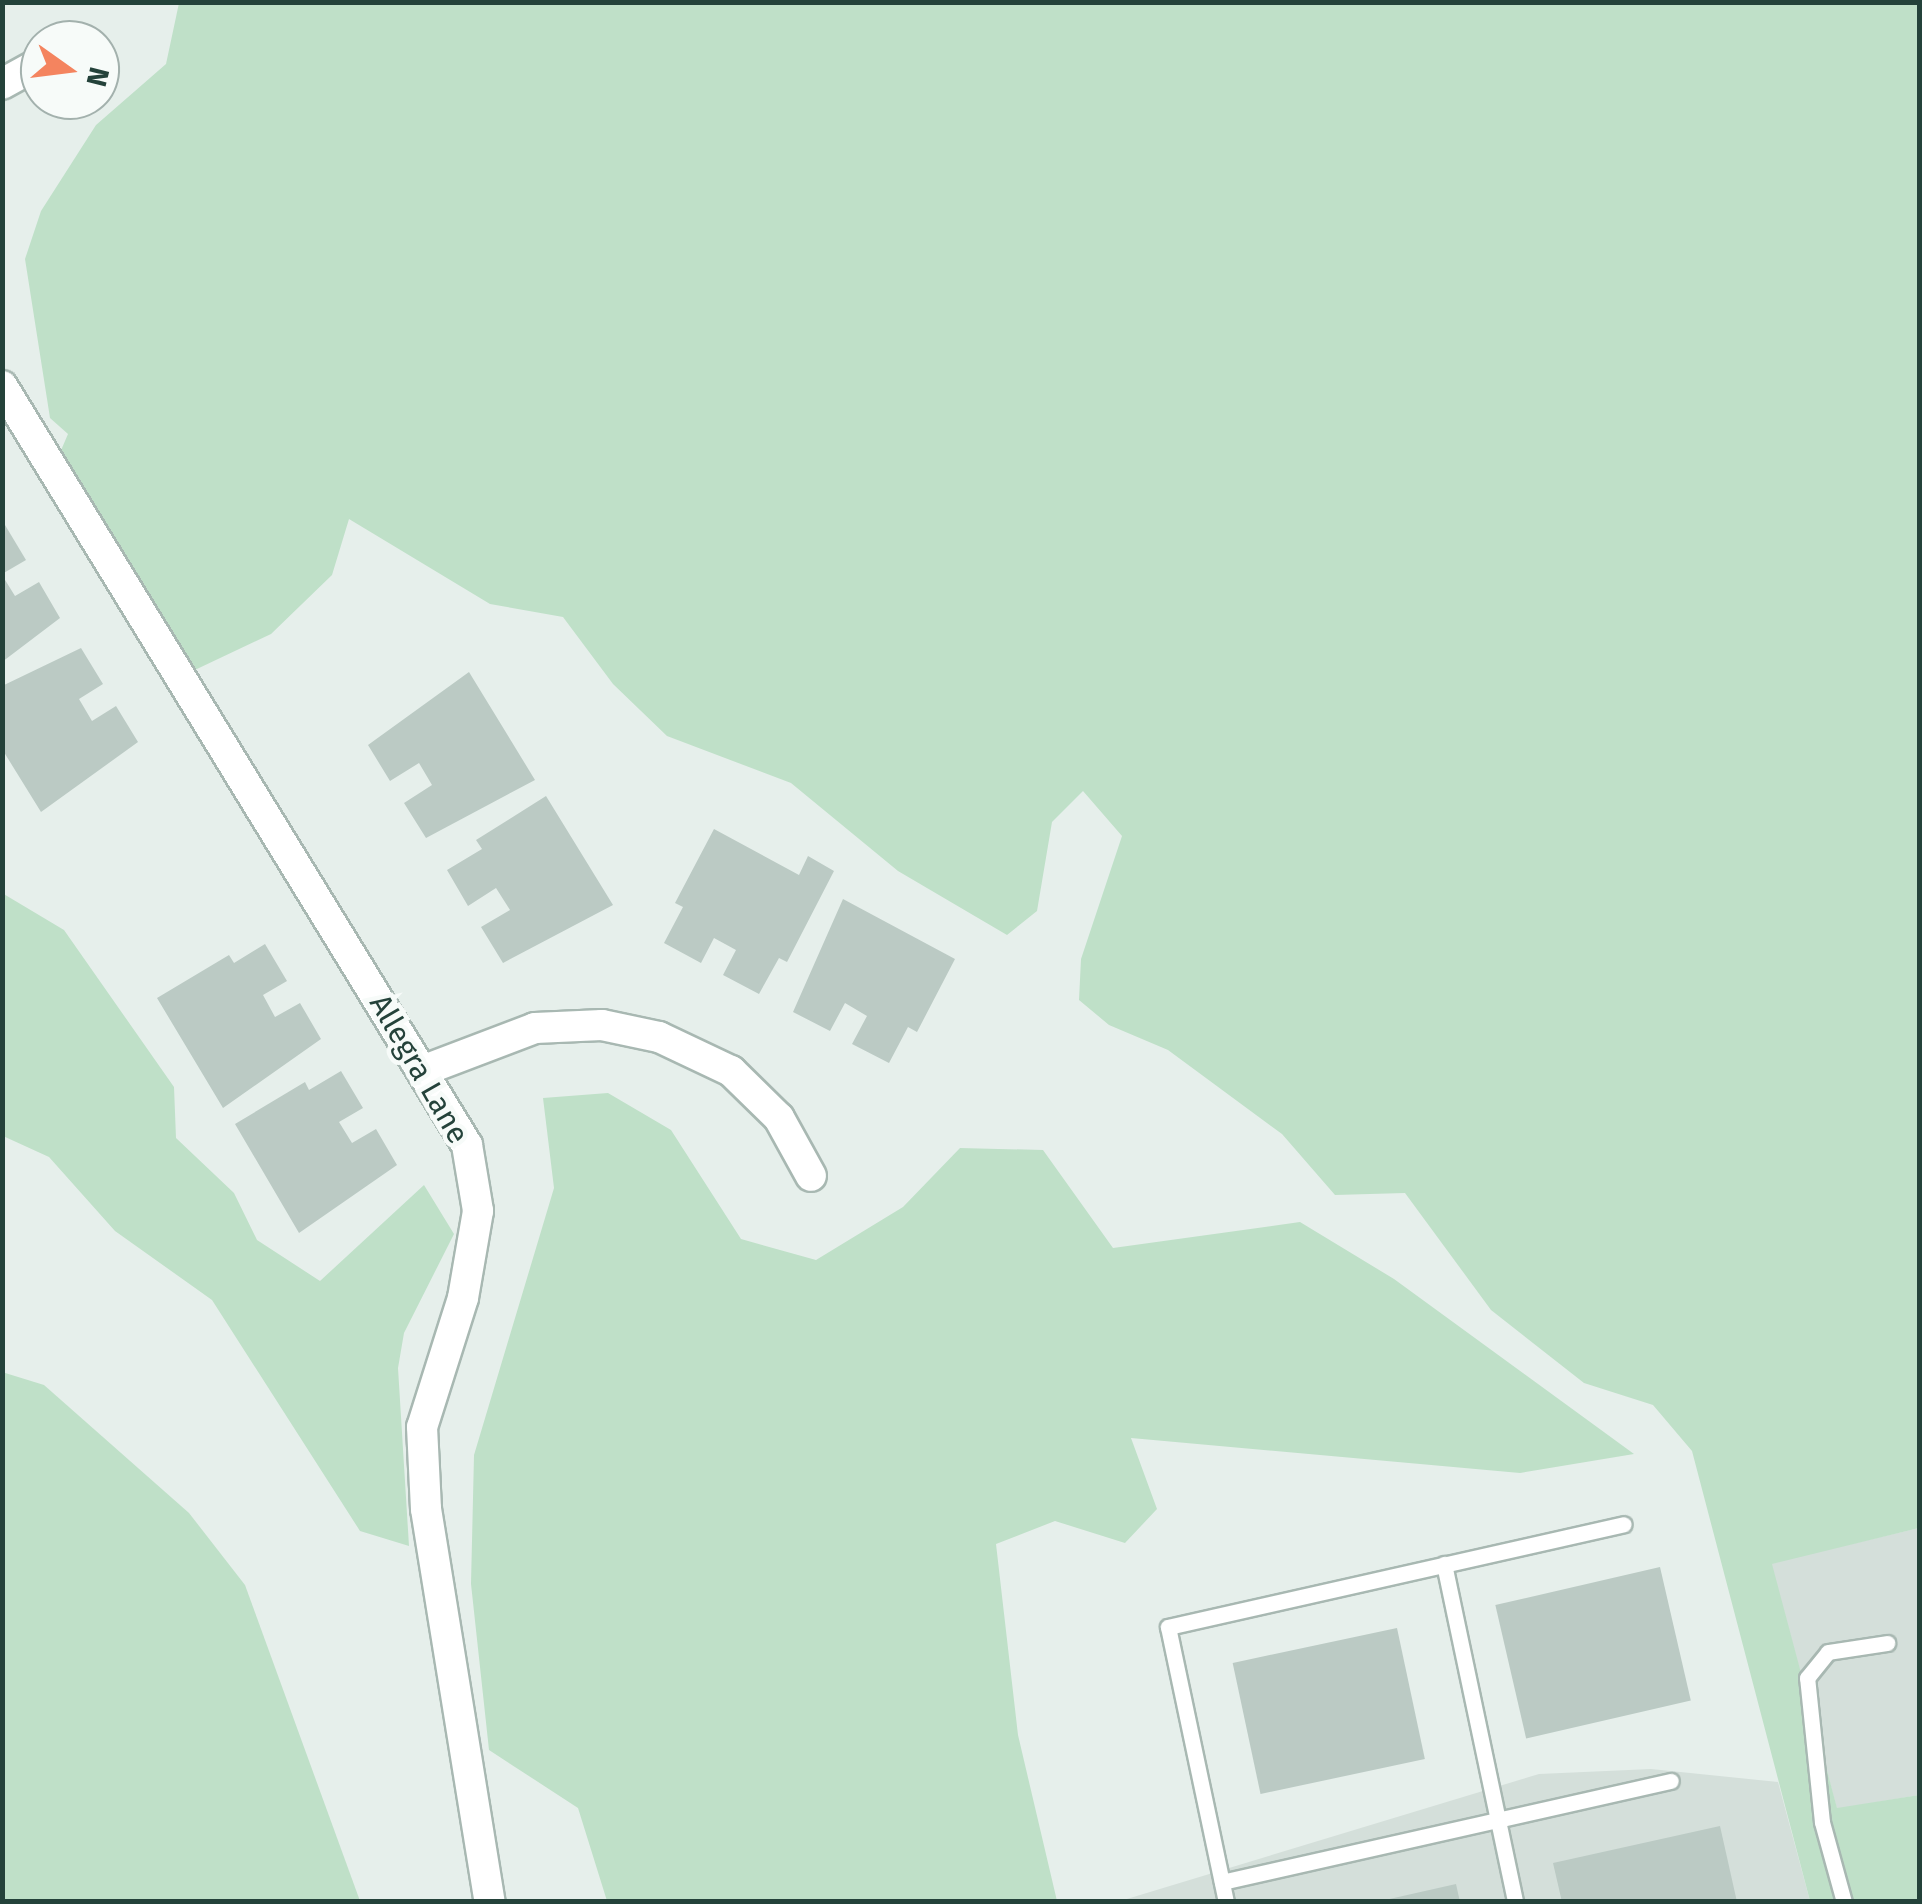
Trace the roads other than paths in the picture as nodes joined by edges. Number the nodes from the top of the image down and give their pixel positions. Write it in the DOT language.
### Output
graph roads {
  1 [pos="2,386"];
  2 [pos="422,1071"];
  3 [pos="811,1176"];
  4 [pos="1624,1524"];
  5 [pos="1444,1564"];
  6 [pos="1887,1643"];
  7 [pos="1671,1781"];
  8 [pos="1498,1821"];
  9 [pos="1222,1882"];
  10 [pos="490,1902"];
  11 [pos="1226,1902"];
  12 [pos="1515,1902"];
  13 [pos="1844,1902"];
  1 -- 2 [label="street, Allegra Lane"];
  2 -- 3 [label="street"];
  2 -- 10 [label="street, Allegra Lane"];
  4 -- 5 [label="lane"];
  5 -- 8 [label="lane"];
  5 -- 9 [label="lane"];
  6 -- 13 [label="lane"];
  7 -- 8 [label="lane"];
  8 -- 9 [label="lane"];
  8 -- 12 [label="lane"];
  9 -- 11 [label="lane"];
}
